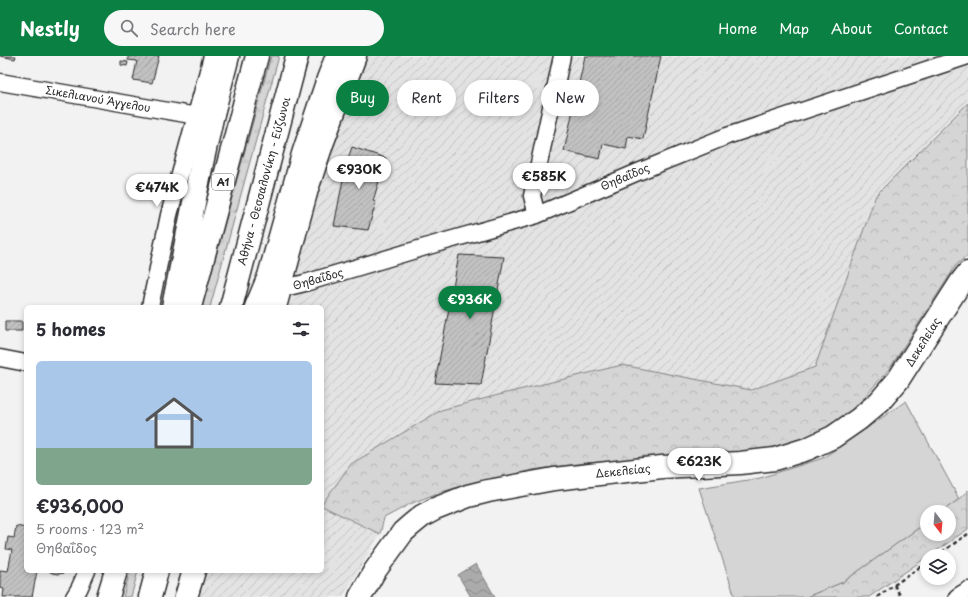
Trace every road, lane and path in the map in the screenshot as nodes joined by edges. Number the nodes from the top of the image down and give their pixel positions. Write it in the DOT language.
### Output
graph roads {
  1 [pos="212,56"];
  2 [pos="228,56"];
  3 [pos="257,56"];
  4 [pos="297,56"];
  5 [pos="338,56"];
  6 [pos="354,56"];
  7 [pos="562,56"];
  8 [pos="968,56"];
  9 [pos="0,82"];
  10 [pos="196,116"];
  11 [pos="537,215"];
  12 [pos="968,273"];
  13 [pos="278,298"];
  14 [pos="150,305"];
  15 [pos="173,305"];
  16 [pos="191,305"];
  17 [pos="232,305"];
  18 [pos="257,305"];
  19 [pos="0,358"];
  20 [pos="24,363"];
  21 [pos="968,534"];
  22 [pos="946,549"];
  23 [pos="920,567"];
  24 [pos="86,573"];
  25 [pos="115,573"];
  26 [pos="156,573"];
  27 [pos="193,573"];
  28 [pos="894,585"];
  29 [pos="968,590"];
  30 [pos="74,597"];
  31 [pos="108,597"];
  32 [pos="150,597"];
  33 [pos="186,597"];
  34 [pos="360,597"];
  35 [pos="877,597"];
  36 [pos="902,597"];
  37 [pos="957,597"];
  1 -- 10 [label="street"];
  2 -- 15 [label="main road"];
  3 -- 16 [label="main road, Α1"];
  4 -- 17 [label="main road, Αθήνα - Θεσσαλονίκη - Εύζωνοι"];
  5 -- 18 [label="main road"];
  6 -- 13 [label="main road"];
  7 -- 11 [label="street"];
  8 -- 11 [label="street, Θηβαΐδος"];
  9 -- 10 [label="street, Σικελιανού Άγγελου"];
  10 -- 14 [label="street"];
  11 -- 13 [label="street, Θηβαΐδος"];
  12 -- 34 [label="main road, Δεκελείας"];
  19 -- 20 [label="street"];
  21 -- 22 [label="path"];
  23 -- 28 [label="path"];
  24 -- 30 [label="street"];
  25 -- 31 [label="main road"];
  26 -- 32 [label="main road"];
  27 -- 33 [label="main road"];
  28 -- 35 [label="path"];
  28 -- 36 [label="path"];
  29 -- 37 [label="street"];
}
